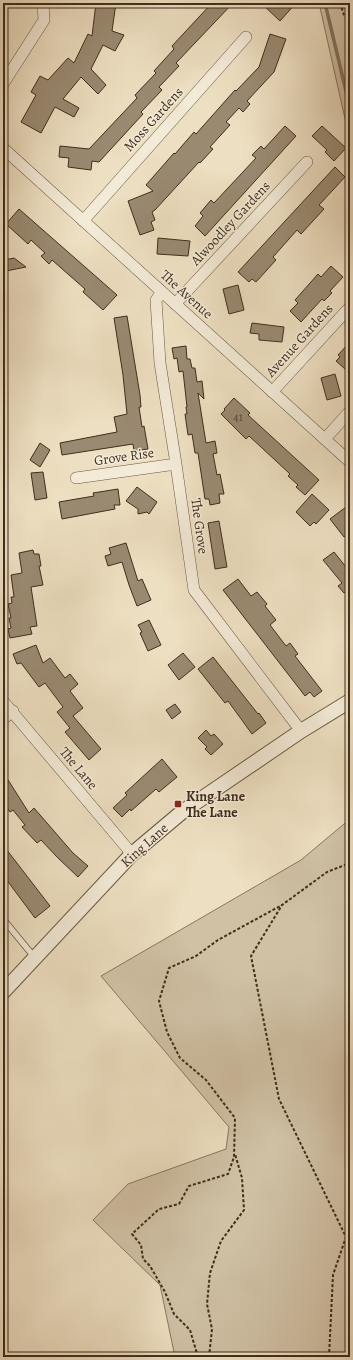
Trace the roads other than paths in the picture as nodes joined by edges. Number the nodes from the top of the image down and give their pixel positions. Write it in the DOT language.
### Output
graph roads {
  1 [pos="43,3"];
  2 [pos="246,37"];
  3 [pos="3,84"];
  4 [pos="3,148"];
  5 [pos="307,162"];
  6 [pos="82,221"];
  7 [pos="162,292"];
  8 [pos="175,304"];
  9 [pos="349,308"];
  10 [pos="272,392"];
  11 [pos="350,410"];
  12 [pos="325,439"];
  13 [pos="350,462"];
  14 [pos="176,464"];
  15 [pos="76,478"];
  16 [pos="3,701"];
  17 [pos="350,701"];
  18 [pos="13,711"];
  19 [pos="3,719"];
  20 [pos="301,731"];
  21 [pos="132,854"];
  22 [pos="3,919"];
  23 [pos="36,958"];
  24 [pos="3,992"];
  1 -- 3 [label="street"];
  2 -- 6 [label="street, Moss Gardens"];
  4 -- 6 [label="street, The Avenue"];
  5 -- 8 [label="street, Alwoodley Gardens"];
  6 -- 7 [label="street, The Avenue"];
  7 -- 8 [label="street, The Avenue"];
  7 -- 14 [label="street, The Grove"];
  8 -- 10 [label="street, The Avenue"];
  9 -- 10 [label="street, Avenue Gardens"];
  10 -- 12 [label="street, The Avenue"];
  11 -- 12 [label="street"];
  12 -- 13 [label="street, The Avenue"];
  14 -- 15 [label="street, Grove Rise"];
  14 -- 20 [label="street, The Grove"];
  16 -- 18 [label="street, The Lane"];
  17 -- 20 [label="street, King Lane"];
  18 -- 19 [label="street"];
  18 -- 21 [label="street, The Lane"];
  20 -- 21 [label="street, King Lane"];
  21 -- 23 [label="street, King Lane"];
  22 -- 23 [label="lane"];
  23 -- 24 [label="street, King Lane"];
}
